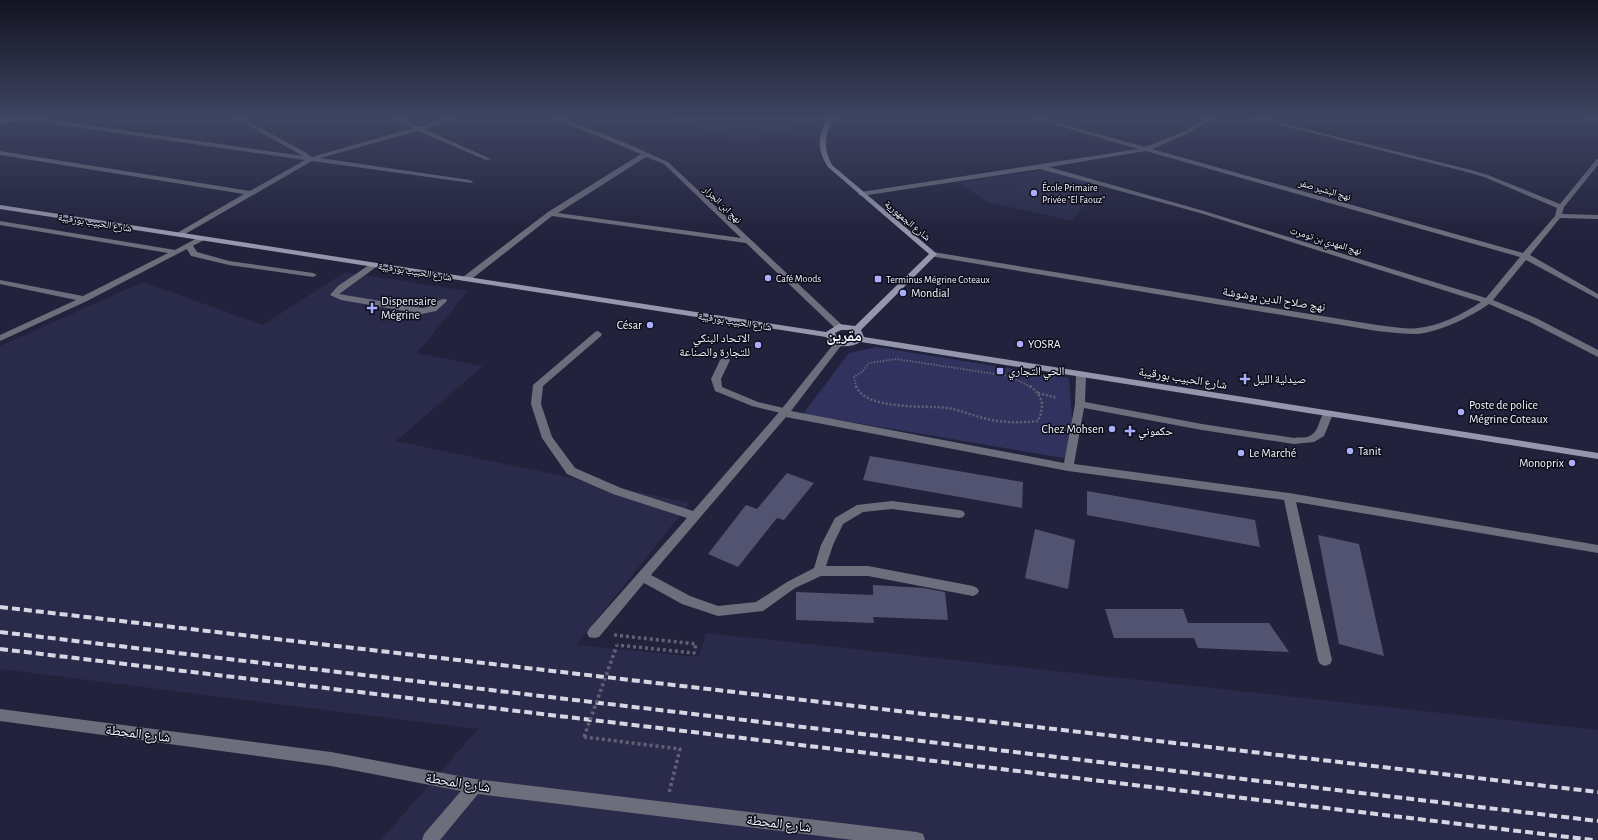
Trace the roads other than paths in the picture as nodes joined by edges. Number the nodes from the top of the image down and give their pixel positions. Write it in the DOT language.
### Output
graph roads {
  1 [pos="14,155"];
  2 [pos="284,155"];
  3 [pos="306,155"];
  4 [pos="325,155"];
  5 [pos="479,155"];
  6 [pos="644,155"];
  7 [pos="649,155"];
  8 [pos="823,155"];
  9 [pos="1114,155"];
  10 [pos="1163,155"];
  11 [pos="1405,155"];
  12 [pos="311,159"];
  13 [pos="488,159"];
  14 [pos="1598,161"];
  15 [pos="1040,168"];
  16 [pos="470,182"];
  17 [pos="252,193"];
  18 [pos="861,194"];
  19 [pos="0,206"];
  20 [pos="1561,207"];
  21 [pos="551,214"];
  22 [pos="1558,216"];
  23 [pos="1598,217"];
  24 [pos="0,223"];
  25 [pos="180,235"];
  26 [pos="202,239"];
  27 [pos="747,241"];
  28 [pos="188,246"];
  29 [pos="175,252"];
  30 [pos="933,254"];
  31 [pos="1525,256"];
  32 [pos="375,265"];
  33 [pos="313,275"];
  34 [pos="466,279"];
  35 [pos="0,282"];
  36 [pos="1598,297"];
  37 [pos="84,299"];
  38 [pos="443,301"];
  39 [pos="1488,302"];
  40 [pos="839,328"];
  41 [pos="598,334"];
  42 [pos="858,334"];
  43 [pos="830,335"];
  44 [pos="0,338"];
  45 [pos="839,343"];
  46 [pos="1598,354"];
  47 [pos="725,360"];
  48 [pos="1081,375"];
  49 [pos="1080,404"];
  50 [pos="785,412"];
  51 [pos="1328,414"];
  52 [pos="1598,456"];
  53 [pos="1068,467"];
  54 [pos="1289,497"];
  55 [pos="959,514"];
  56 [pos="695,516"];
  57 [pos="1598,549"];
  58 [pos="819,571"];
  59 [pos="642,576"];
  60 [pos="973,591"];
  61 [pos="594,633"];
  62 [pos="1325,660"];
  63 [pos="0,715"];
  64 [pos="475,786"];
  65 [pos="430,840"];
  66 [pos="917,840"];
  1 -- 17 [label="street"];
  2 -- 12 [label="street"];
  3 -- 12 [label="street"];
  4 -- 12 [label="street"];
  5 -- 13 [label="street"];
  6 -- 21 [label="street"];
  7 -- 27 [label="street, نهج ابن الجزار"];
  8 -- 18 [label="street, شارع الجمهورية"];
  9 -- 15 [label="street"];
  10 -- 31 [label="street, نهج البشير صفر"];
  11 -- 20 [label="street"];
  12 -- 16 [label="street"];
  12 -- 17 [label="street"];
  14 -- 20 [label="street"];
  15 -- 18 [label="street"];
  15 -- 39 [label="street, نهج المهدي بن تومرت"];
  17 -- 25 [label="street"];
  18 -- 30 [label="street, شارع الجمهورية"];
  19 -- 25 [label="street, شارع الحبيب بورقيبة"];
  20 -- 22 [label="street, نهج صلاح الدين بوشوشة"];
  21 -- 27 [label="street"];
  21 -- 34 [label="street"];
  22 -- 23 [label="street"];
  22 -- 31 [label="street, نهج صلاح الدين بوشوشة"];
  24 -- 29 [label="street"];
  25 -- 26 [label="street, شارع الحبيب بورقيبة"];
  26 -- 28 [label="street"];
  26 -- 32 [label="street, شارع الحبيب بورقيبة"];
  27 -- 40 [label="street, نهج ابن الجزار"];
  28 -- 29 [label="street"];
  28 -- 33 [label="street"];
  29 -- 37 [label="street"];
  30 -- 39 [label="street, نهج صلاح الدين بوشوشة"];
  30 -- 42 [label="street, شارع الجمهورية"];
  31 -- 36 [label="street, نهج البشير صفر"];
  31 -- 39 [label="street, نهج صلاح الدين بوشوشة"];
  32 -- 34 [label="street, شارع الحبيب بورقيبة"];
  32 -- 38 [label="street"];
  34 -- 43 [label="street, شارع الحبيب بورقيبة"];
  35 -- 37 [label="street"];
  37 -- 44 [label="street"];
  39 -- 46 [label="street, نهج المهدي بن تومرت"];
  40 -- 42 [label="street, شارع الحبيب بورقيبة"];
  40 -- 43 [label="street"];
  41 -- 56 [label="street"];
  42 -- 45 [label="street"];
  42 -- 48 [label="street, شارع الحبيب بورقيبة"];
  43 -- 45 [label="street"];
  45 -- 50 [label="street"];
  47 -- 50 [label="street"];
  48 -- 49 [label="street"];
  48 -- 51 [label="street, شارع الحبيب بورقيبة"];
  49 -- 51 [label="street"];
  49 -- 53 [label="street"];
  50 -- 53 [label="street"];
  50 -- 56 [label="street"];
  51 -- 52 [label="street, شارع الحبيب بورقيبة"];
  53 -- 54 [label="street"];
  54 -- 57 [label="street"];
  54 -- 62 [label="street"];
  55 -- 58 [label="street"];
  56 -- 59 [label="street"];
  58 -- 59 [label="street"];
  58 -- 60 [label="street"];
  59 -- 61 [label="street"];
  63 -- 64 [label="street, شارع المحطة"];
  64 -- 65 [label="street"];
  64 -- 66 [label="street, شارع المحطة"];
}
